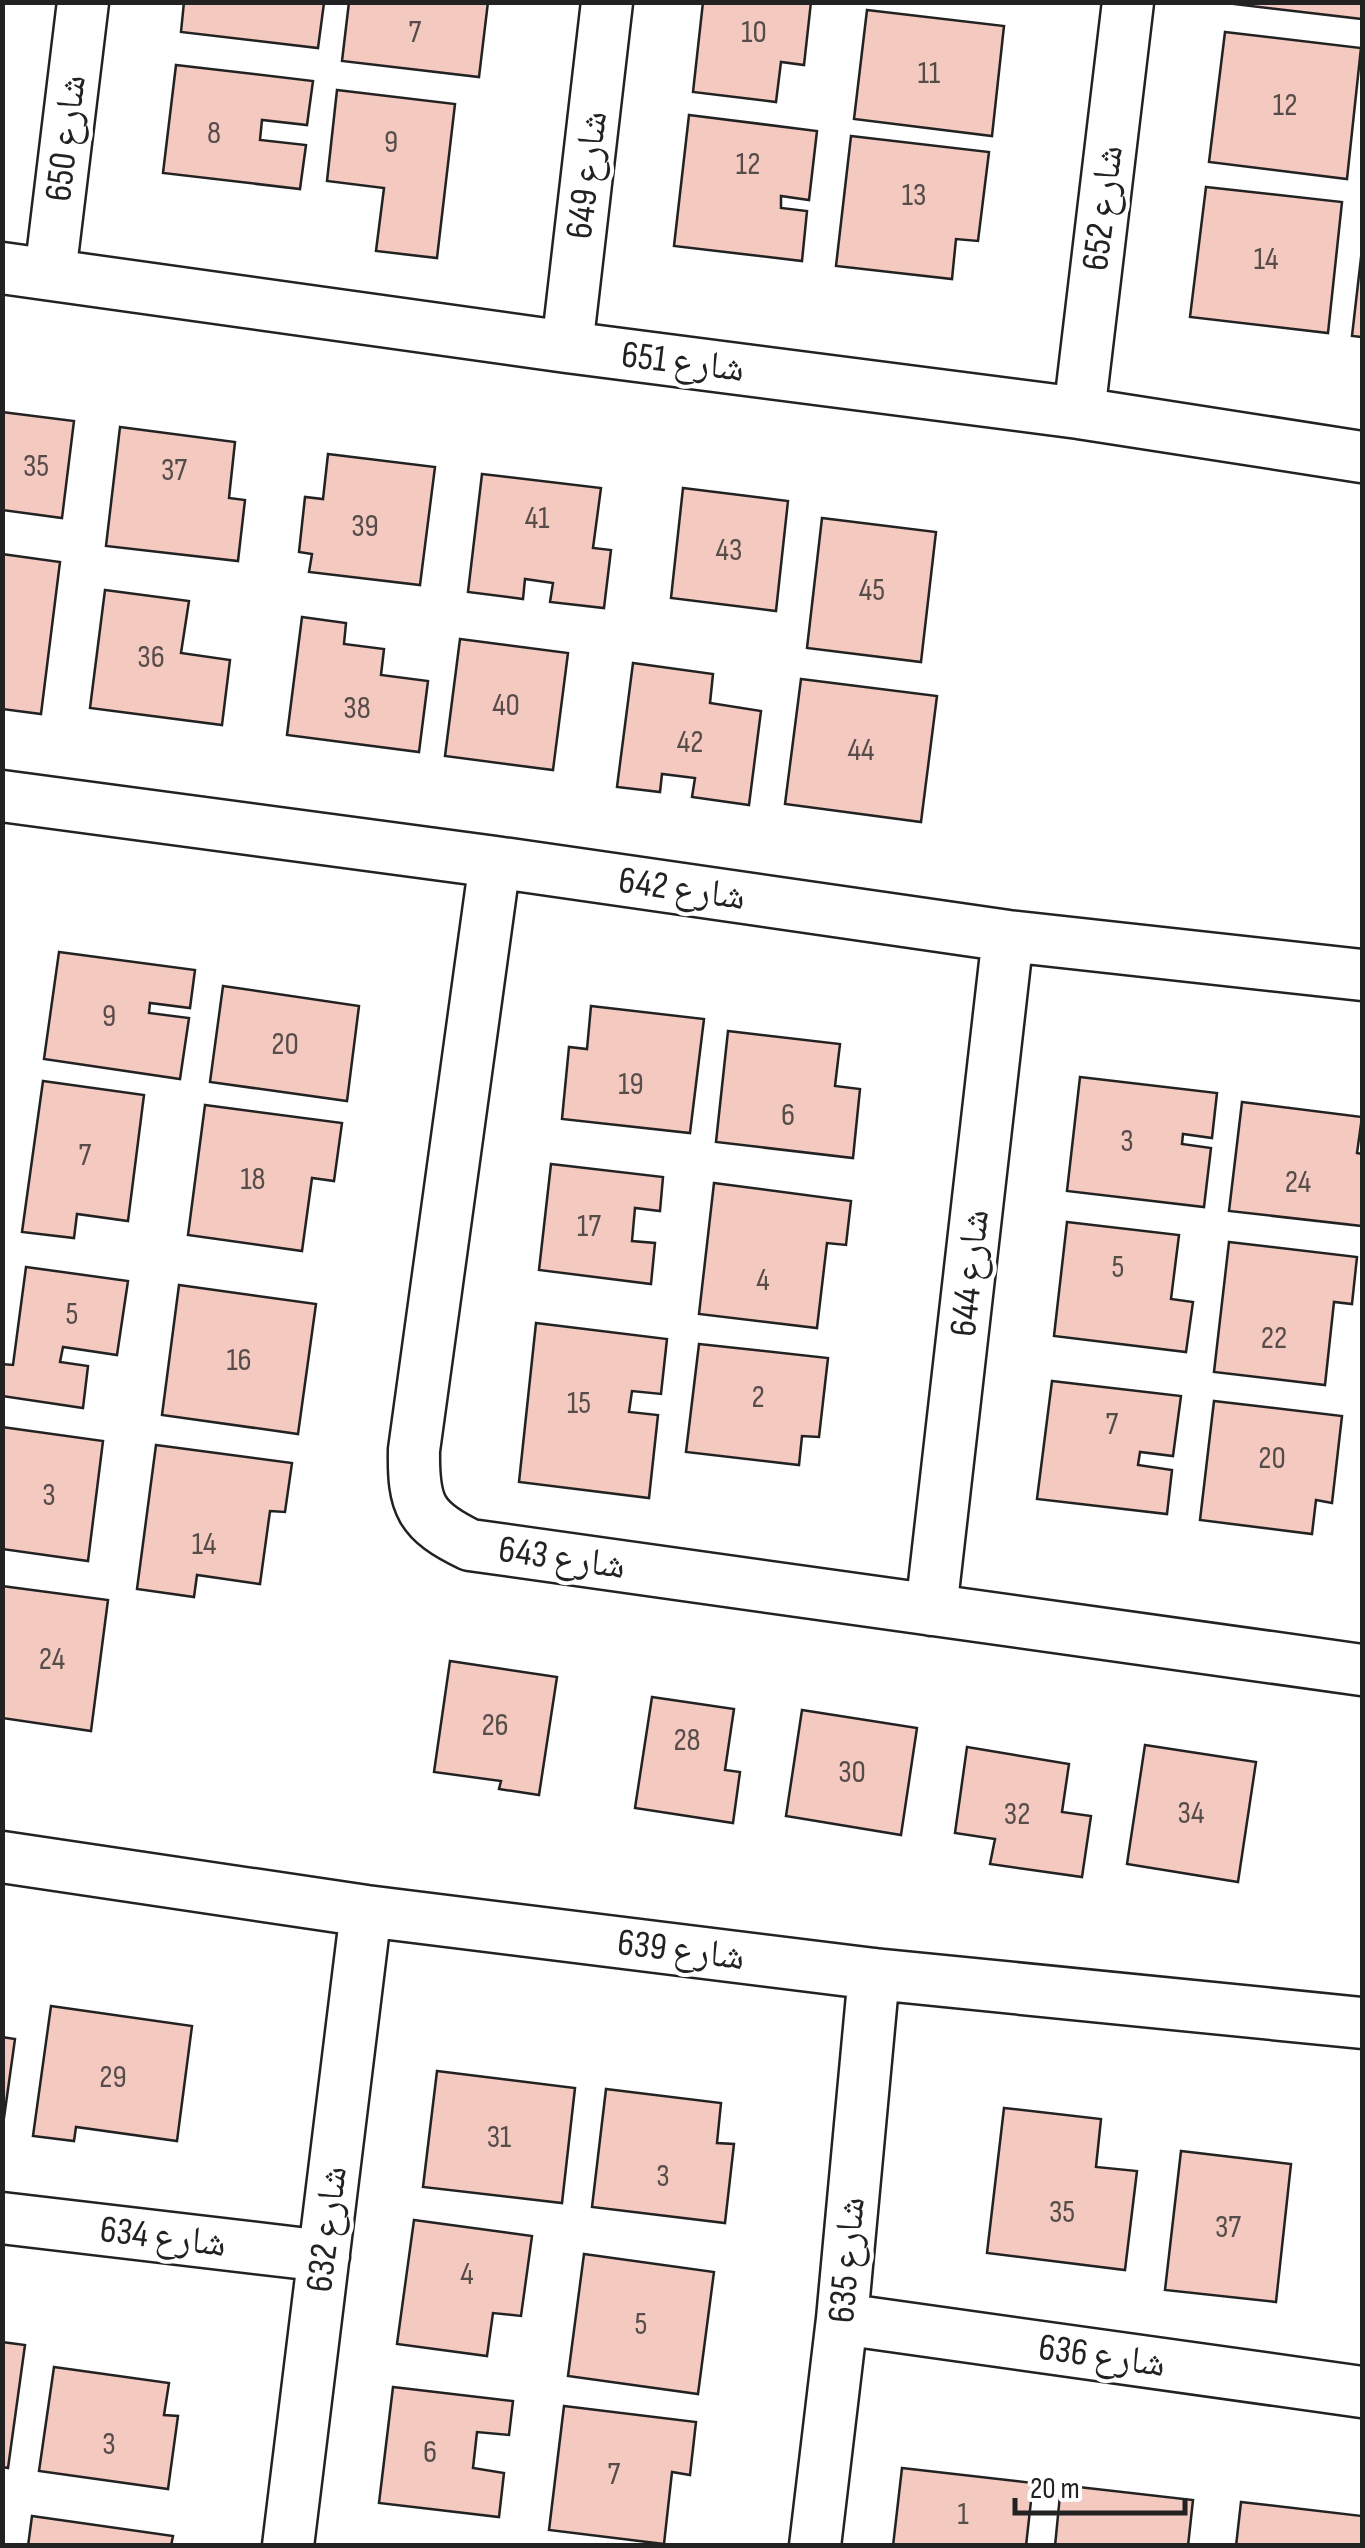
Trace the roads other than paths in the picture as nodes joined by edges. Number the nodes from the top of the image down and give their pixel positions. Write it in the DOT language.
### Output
graph roads {
  1 [pos="83,2"];
  2 [pos="607,2"];
  3 [pos="1128,2"];
  4 [pos="26,271"];
  5 [pos="567,347"];
  6 [pos="1079,413"];
  7 [pos="1362,457"];
  8 [pos="2,796"];
  9 [pos="496,862"];
  10 [pos="1008,936"];
  11 [pos="1362,975"];
  12 [pos="931,1610"];
  13 [pos="1362,1670"];
  14 [pos="2,1857"];
  15 [pos="366,1912"];
  16 [pos="874,1974"];
  17 [pos="1362,2024"];
  18 [pos="2,2218"];
  19 [pos="324,2256"];
  20 [pos="842,2320"];
  21 [pos="1362,2392"];
  22 [pos="288,2546"];
  23 [pos="815,2546"];
  1 -- 4 [label="street, شارع 650"];
  2 -- 5 [label="street, شارع 649"];
  3 -- 6 [label="street, شارع 652"];
  4 -- 5 [label="street, شارع 651"];
  5 -- 6 [label="street, شارع 651"];
  6 -- 7 [label="street, شارع 651"];
  8 -- 9 [label="street, شارع 642"];
  9 -- 10 [label="street, شارع 642"];
  9 -- 12 [label="street, شارع 643"];
  10 -- 11 [label="street, شارع 642"];
  10 -- 12 [label="street, شارع 644"];
  12 -- 13 [label="street, شارع 643"];
  14 -- 15 [label="street, شارع 639"];
  15 -- 16 [label="street, شارع 639"];
  15 -- 19 [label="street, شارع 632"];
  16 -- 17 [label="street, شارع 639"];
  16 -- 20 [label="street, شارع 635"];
  18 -- 19 [label="street, شارع 634"];
  19 -- 22 [label="street, شارع 632"];
  20 -- 21 [label="street, شارع 636"];
  20 -- 23 [label="street, شارع 635"];
}
